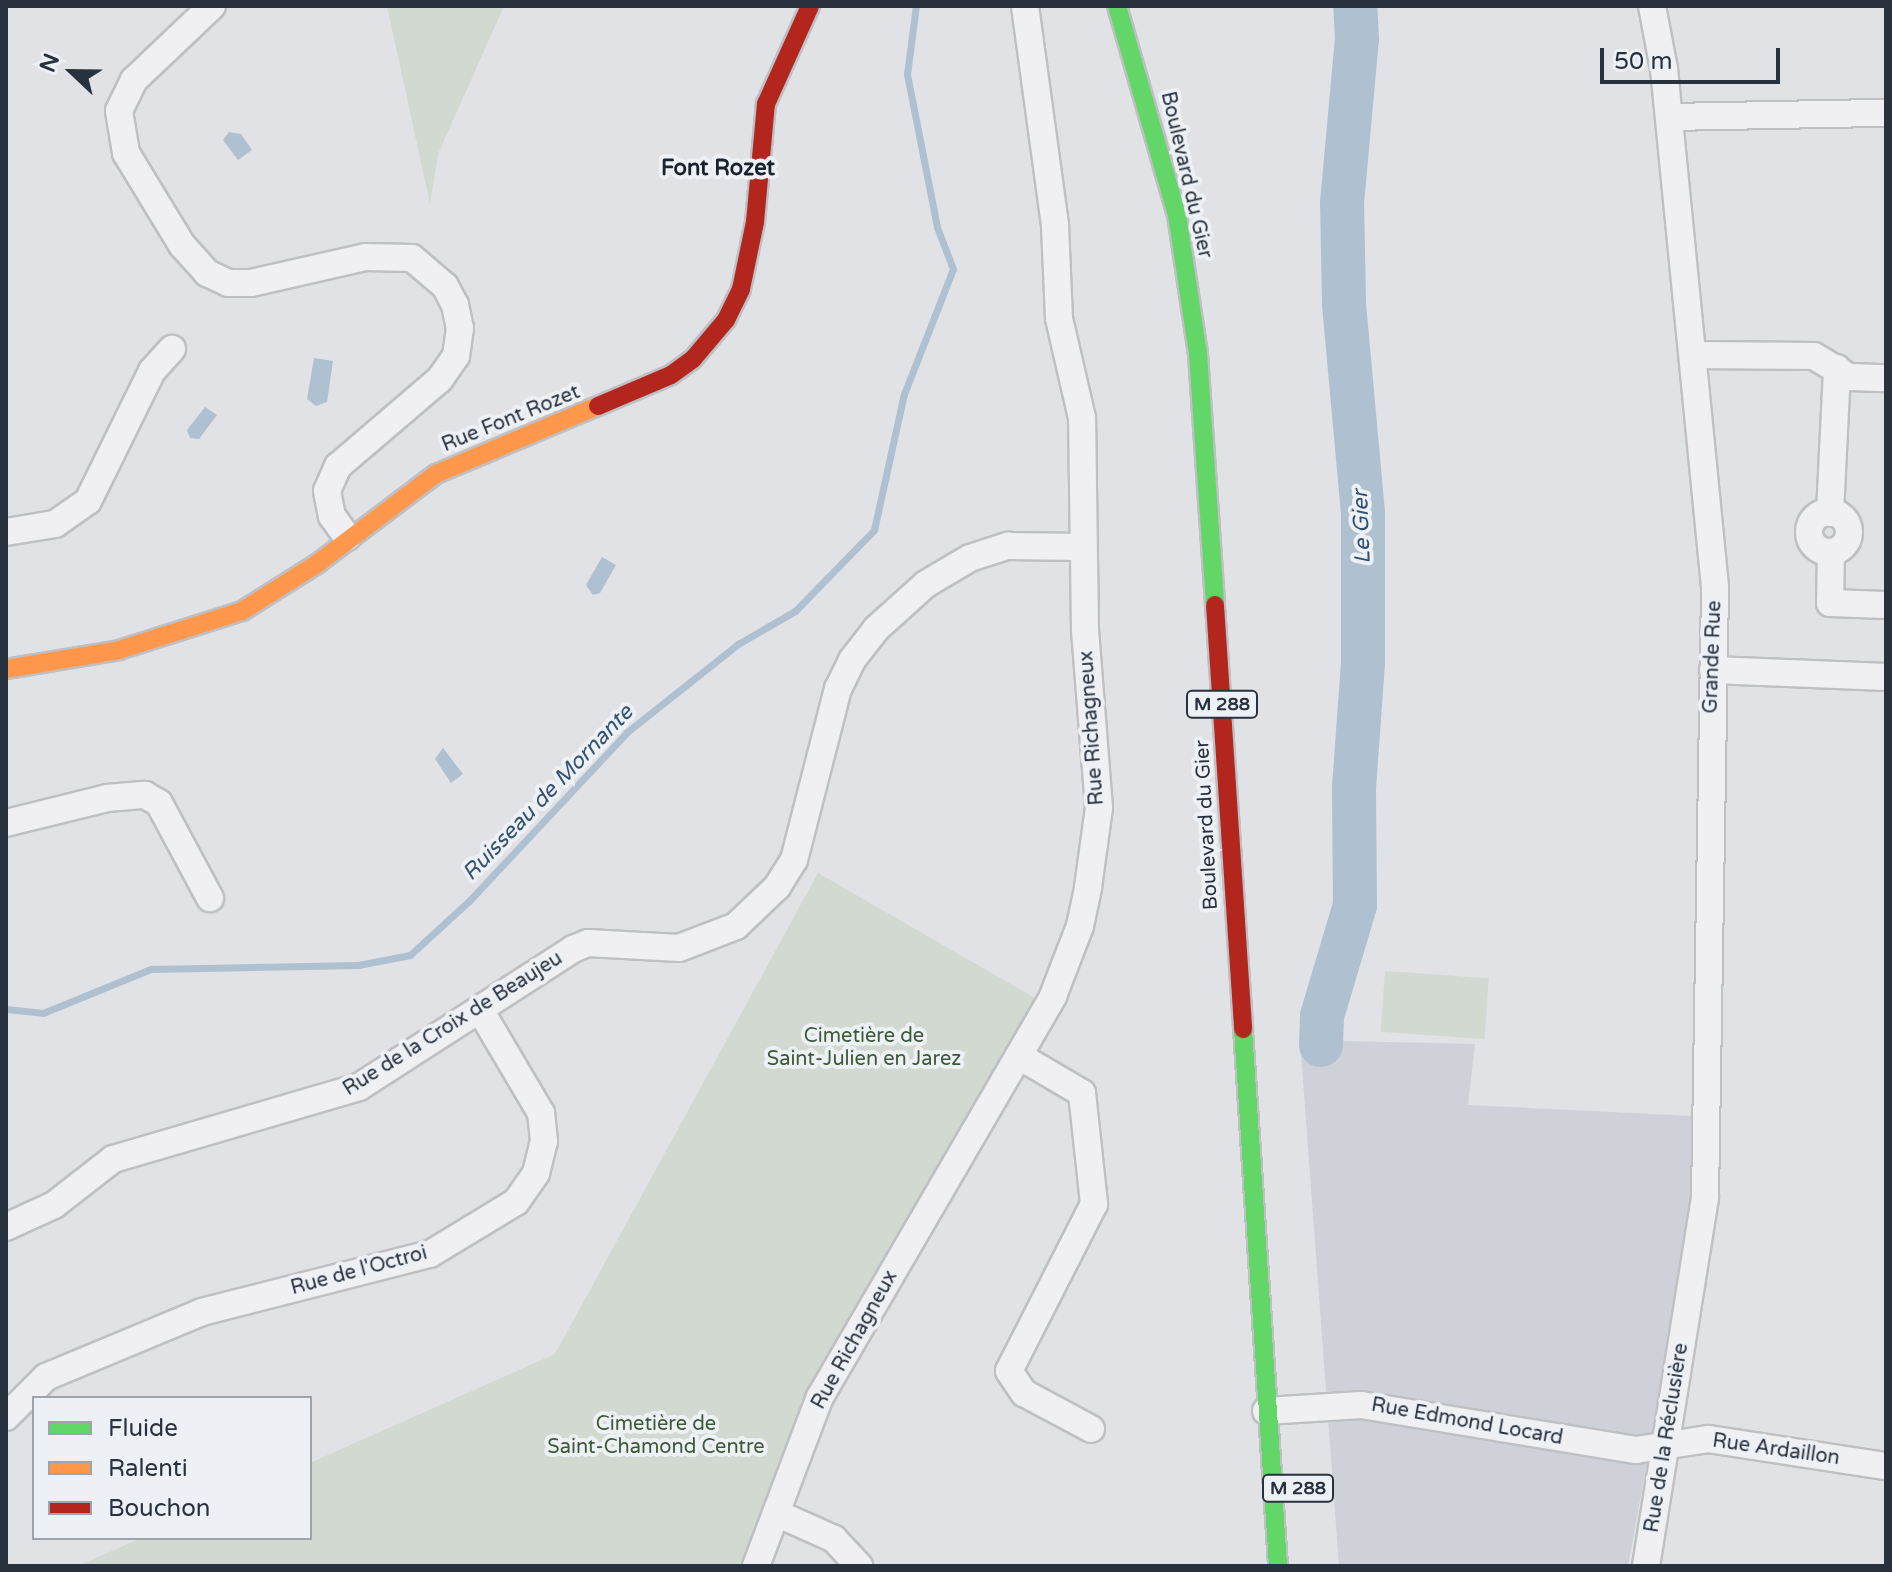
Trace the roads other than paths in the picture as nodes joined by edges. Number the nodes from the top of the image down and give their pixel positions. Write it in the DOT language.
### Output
graph roads {
  1 [pos="212,6"];
  2 [pos="810,6"];
  3 [pos="1025,6"];
  4 [pos="1117,6"];
  5 [pos="1652,6"];
  6 [pos="1886,113"];
  7 [pos="1669,117"];
  8 [pos="1192,193"];
  9 [pos="1201,235"];
  10 [pos="172,349"];
  11 [pos="1693,355"];
  12 [pos="1837,368"];
  13 [pos="1886,378"];
  14 [pos="6,532"];
  15 [pos="347,537"];
  16 [pos="1083,547"];
  17 [pos="1886,605"];
  18 [pos="6,669"];
  19 [pos="1713,670"];
  20 [pos="1886,677"];
  21 [pos="6,823"];
  22 [pos="210,898"];
  23 [pos="480,1010"];
  24 [pos="1019,1056"];
  25 [pos="6,1227"];
  26 [pos="1688,1310"];
  27 [pos="1266,1411"];
  28 [pos="6,1417"];
  29 [pos="1091,1429"];
  30 [pos="1667,1443"];
  31 [pos="1886,1466"];
  32 [pos="776,1513"];
  33 [pos="756,1566"];
  34 [pos="859,1566"];
  35 [pos="1278,1566"];
  36 [pos="1646,1566"];
  1 -- 15 [label="street"];
  2 -- 15 [label="main road, Rue Font Rozet"];
  3 -- 16 [label="street, Rue Richagneux"];
  4 -- 27 [label="main road, Boulevard du Gier / M 288"];
  5 -- 7 [label="street, Grande Rue"];
  6 -- 7 [label="street"];
  7 -- 11 [label="street, Grande Rue"];
  8 -- 9 [label="main road, Boulevard du Gier"];
  10 -- 14 [label="street"];
  11 -- 12 [label="street"];
  11 -- 19 [label="street, Grande Rue"];
  12 -- 13 [label="street"];
  12 -- 17 [label="street"];
  15 -- 18 [label="main road, Rue Font Rozet"];
  16 -- 23 [label="street, Rue de la Croix de Beaujeu"];
  16 -- 24 [label="street, Rue Richagneux"];
  19 -- 20 [label="street"];
  19 -- 26 [label="street, Grande Rue"];
  21 -- 22 [label="street"];
  23 -- 25 [label="street, Rue de la Croix de Beaujeu"];
  23 -- 28 [label="street, Rue de l'Octroi"];
  24 -- 29 [label="street"];
  24 -- 32 [label="street, Rue Richagneux"];
  26 -- 30 [label="street, Rue de la Réclusière"];
  27 -- 30 [label="street, Rue Edmond Locard"];
  27 -- 35 [label="main road, M 288"];
  30 -- 31 [label="street, Rue Ardaillon"];
  30 -- 36 [label="street, Rue de la Réclusière"];
  32 -- 33 [label="street, Rue Richagneux"];
  32 -- 34 [label="street"];
}
